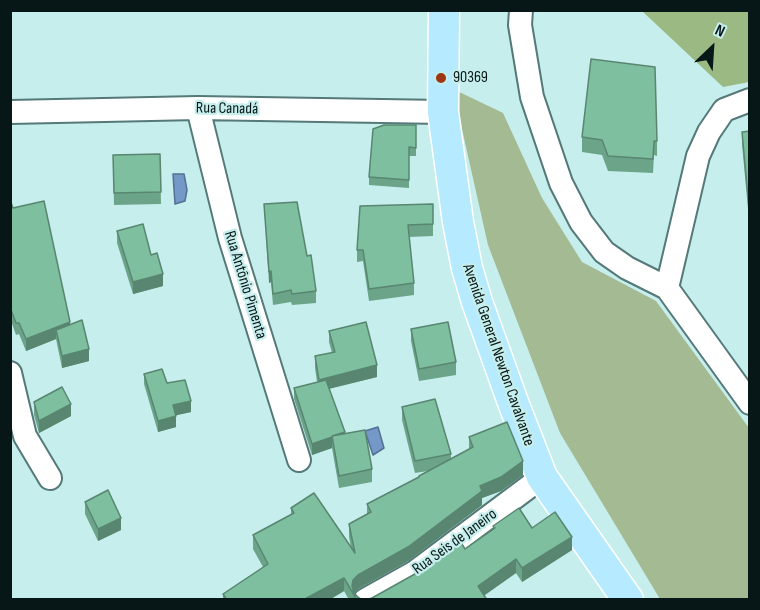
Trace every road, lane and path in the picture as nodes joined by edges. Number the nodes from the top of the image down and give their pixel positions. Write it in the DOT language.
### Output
graph roads {
  1 [pos="444,10"];
  2 [pos="521,10"];
  3 [pos="750,100"];
  4 [pos="198,108"];
  5 [pos="443,111"];
  6 [pos="10,112"];
  7 [pos="668,288"];
  8 [pos="10,373"];
  9 [pos="750,403"];
  10 [pos="299,460"];
  11 [pos="542,477"];
  12 [pos="50,478"];
  13 [pos="365,600"];
  14 [pos="628,600"];
  1 -- 5 [label="main road, Avenida General Newton Cavalvante"];
  2 -- 7 [label="street"];
  3 -- 7 [label="street"];
  4 -- 5 [label="street, Rua Canadá"];
  4 -- 6 [label="street, Rua Canadá"];
  4 -- 10 [label="street, Rua Antônio Pimenta"];
  5 -- 11 [label="main road, Avenida General Newton Cavalvante"];
  7 -- 9 [label="street"];
  8 -- 12 [label="street"];
  11 -- 13 [label="street, Rua Seis de Janeiro"];
  11 -- 14 [label="main road, Avenida General Newton Cavalvante"];
}
